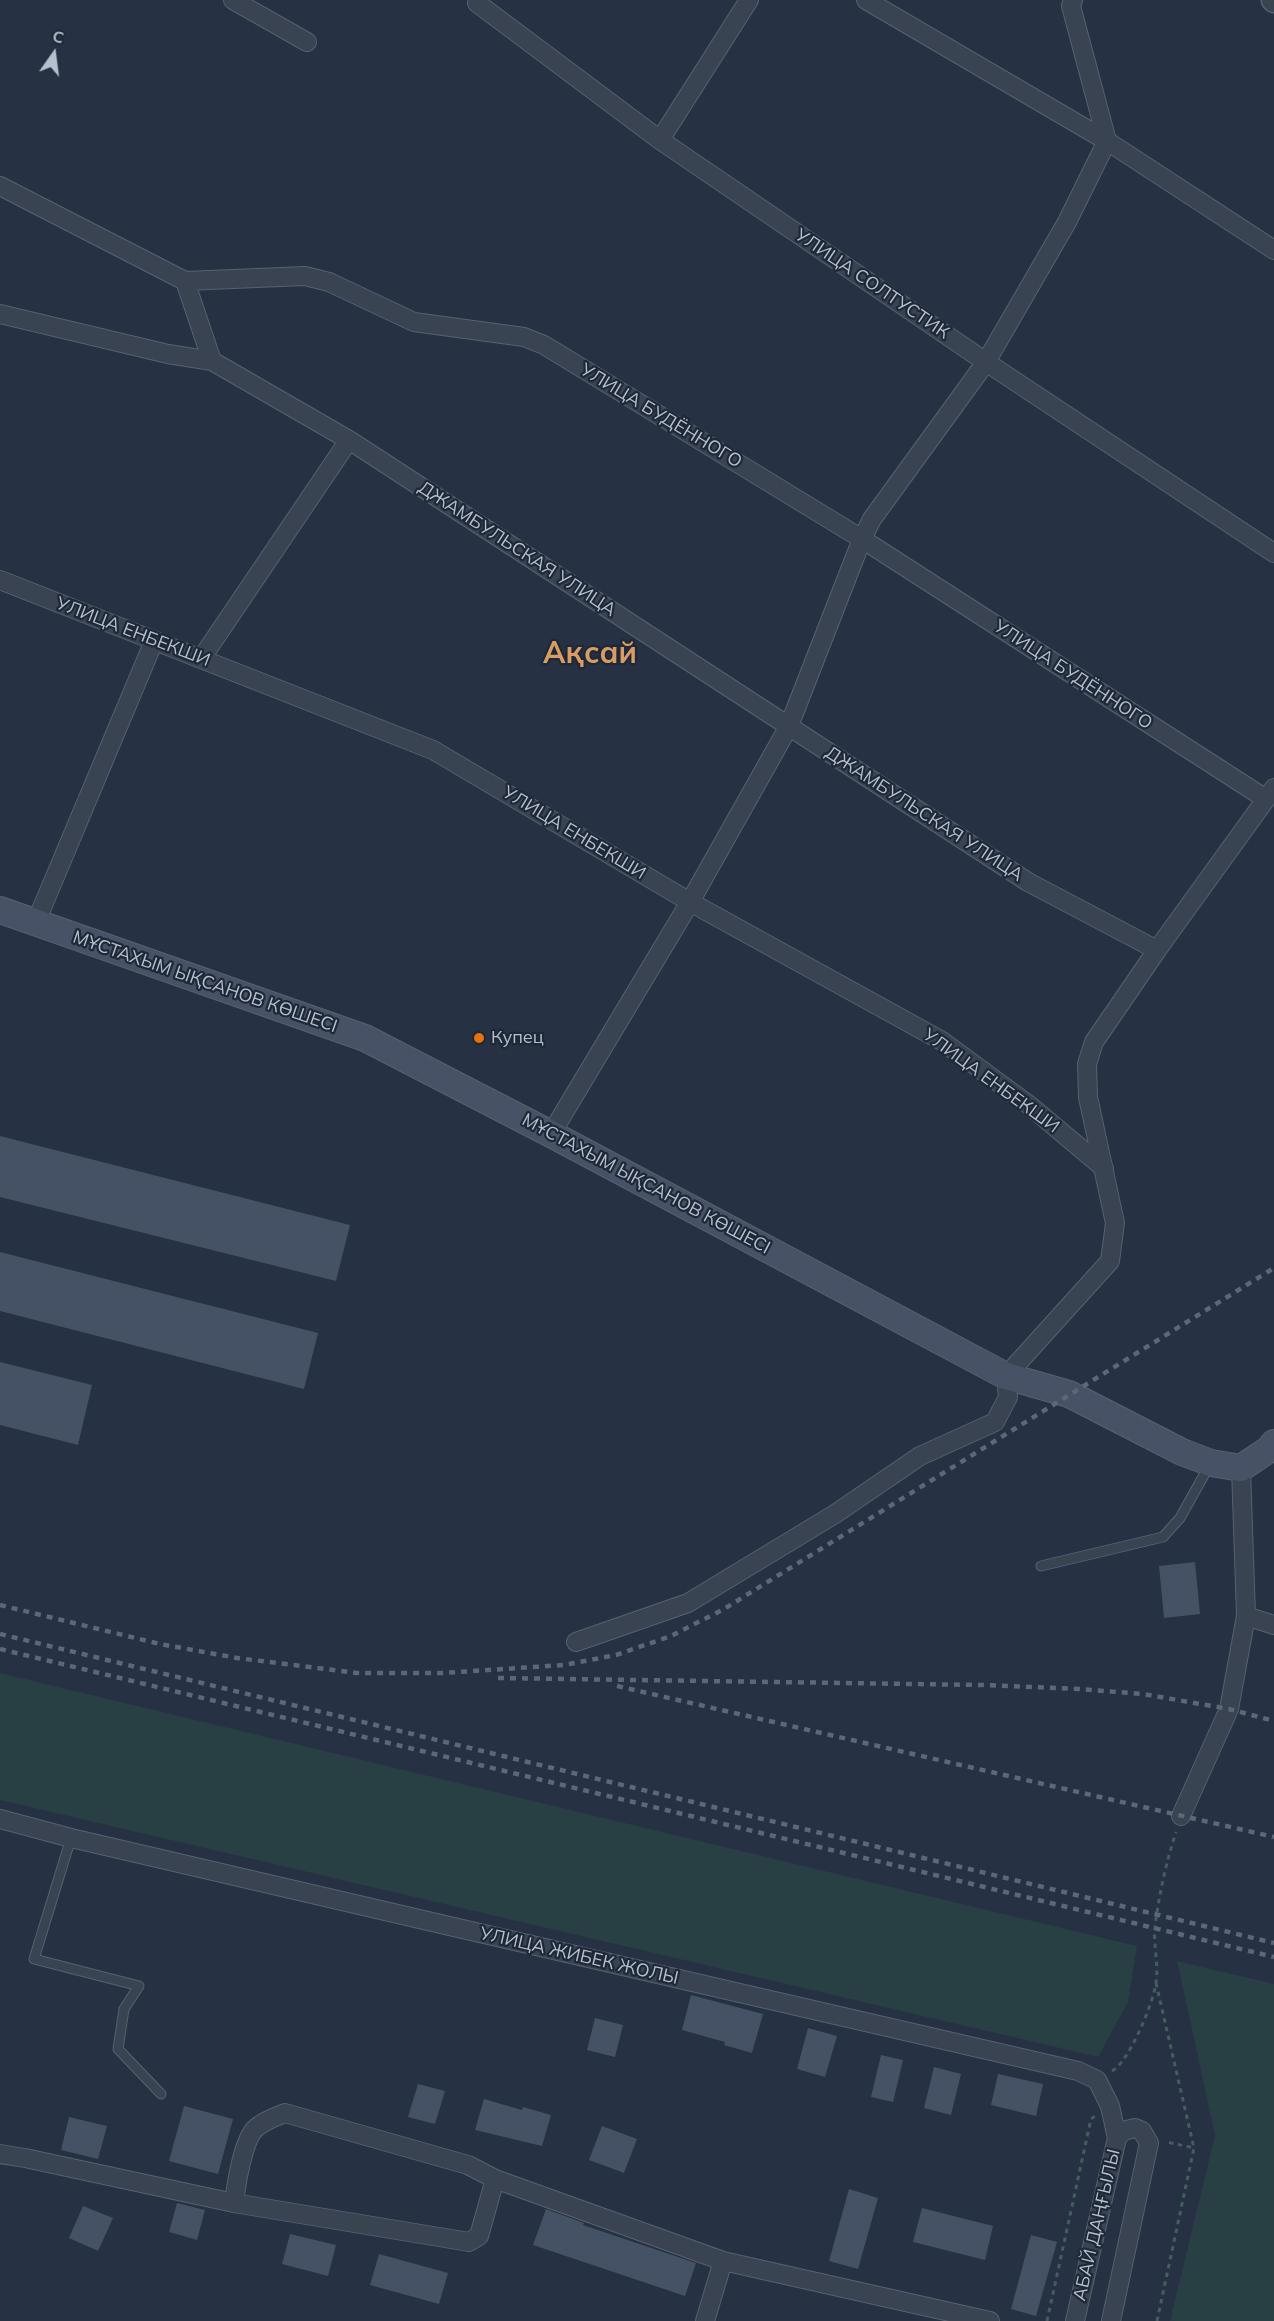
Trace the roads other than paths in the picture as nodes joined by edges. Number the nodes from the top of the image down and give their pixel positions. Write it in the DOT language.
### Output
graph roads {
  1 [pos="233,0"];
  2 [pos="748,0"];
  3 [pos="866,0"];
  4 [pos="1073,0"];
  5 [pos="477,3"];
  6 [pos="307,42"];
  7 [pos="660,140"];
  8 [pos="1107,141"];
  9 [pos="0,186"];
  10 [pos="1274,250"];
  11 [pos="185,281"];
  12 [pos="0,314"];
  13 [pos="212,361"];
  14 [pos="986,362"];
  15 [pos="349,440"];
  16 [pos="862,539"];
  17 [pos="1274,553"];
  18 [pos="0,580"];
  19 [pos="154,640"];
  20 [pos="201,659"];
  21 [pos="789,726"];
  22 [pos="1270,794"];
  23 [pos="690,902"];
  24 [pos="0,910"];
  25 [pos="36,922"];
  26 [pos="1157,950"];
  27 [pos="551,1134"];
  28 [pos="1104,1168"];
  29 [pos="1006,1376"];
  30 [pos="1274,1443"];
  31 [pos="1211,1463"];
  32 [pos="1241,1468"];
  33 [pos="1041,1566"];
  34 [pos="1246,1616"];
  35 [pos="1274,1624"];
  36 [pos="576,1642"];
  37 [pos="1181,1816"];
  38 [pos="0,1819"];
  39 [pos="71,1838"];
  40 [pos="161,2094"];
  41 [pos="1117,2138"];
  42 [pos="0,2154"];
  43 [pos="495,2179"];
  44 [pos="234,2203"];
  45 [pos="723,2261"];
  46 [pos="705,2321"];
  47 [pos="990,2321"];
  48 [pos="1075,2321"];
  49 [pos="1111,2321"];
  1 -- 6 [label="street"];
  2 -- 7 [label="street"];
  3 -- 8 [label="street"];
  4 -- 8 [label="street"];
  5 -- 7 [label="street, УЛИЦА СОЛТУСТИК"];
  7 -- 14 [label="street, УЛИЦА СОЛТУСТИК"];
  8 -- 10 [label="street"];
  8 -- 14 [label="street"];
  9 -- 11 [label="street, УЛИЦА БУДЁННОГО"];
  11 -- 13 [label="street"];
  11 -- 16 [label="street, УЛИЦА БУДЁННОГО"];
  12 -- 13 [label="street, ДЖАМБУЛЬСКАЯ УЛИЦА"];
  13 -- 15 [label="street, ДЖАМБУЛЬСКАЯ УЛИЦА"];
  14 -- 16 [label="street"];
  14 -- 17 [label="street, УЛИЦА СОЛТУСТИК"];
  15 -- 20 [label="street"];
  15 -- 21 [label="street, ДЖАМБУЛЬСКАЯ УЛИЦА"];
  16 -- 21 [label="street"];
  16 -- 22 [label="street, УЛИЦА БУДЁННОГО"];
  18 -- 19 [label="street, УЛИЦА ЕНБЕКШИ"];
  19 -- 20 [label="street, УЛИЦА ЕНБЕКШИ"];
  19 -- 25 [label="street"];
  20 -- 23 [label="street, УЛИЦА ЕНБЕКШИ"];
  21 -- 23 [label="street"];
  21 -- 26 [label="street, ДЖАМБУЛЬСКАЯ УЛИЦА"];
  22 -- 26 [label="street"];
  23 -- 27 [label="street"];
  23 -- 28 [label="street, УЛИЦА ЕНБЕКШИ"];
  24 -- 25 [label="main road, МҰСТАХЫМ ЫҚСАНОВ КӨШЕСІ"];
  25 -- 27 [label="main road, МҰСТАХЫМ ЫҚСАНОВ КӨШЕСІ"];
  26 -- 28 [label="street"];
  27 -- 29 [label="main road, МҰСТАХЫМ ЫҚСАНОВ КӨШЕСІ"];
  28 -- 29 [label="street"];
  29 -- 31 [label="main road, МҰСТАХЫМ ЫҚСАНОВ КӨШЕСІ"];
  29 -- 36 [label="street"];
  30 -- 32 [label="main road"];
  31 -- 32 [label="main road, МҰСТАХЫМ ЫҚСАНОВ КӨШЕСІ"];
  31 -- 33 [label="lane"];
  32 -- 34 [label="street"];
  34 -- 35 [label="street"];
  34 -- 37 [label="street"];
  38 -- 39 [label="street, УЛИЦА ЖИБЕК ЖОЛЫ"];
  39 -- 40 [label="lane"];
  39 -- 41 [label="street, УЛИЦА ЖИБЕК ЖОЛЫ"];
  41 -- 48 [label="street, АБАЙ ДАҢҒЫЛЫ"];
  41 -- 49 [label="street, АБАЙ ДАҢҒЫЛЫ"];
  42 -- 44 [label="street"];
  43 -- 44 [label="street"];
  43 -- 44 [label="street"];
  43 -- 45 [label="street"];
  45 -- 46 [label="street"];
  45 -- 47 [label="street"];
}
